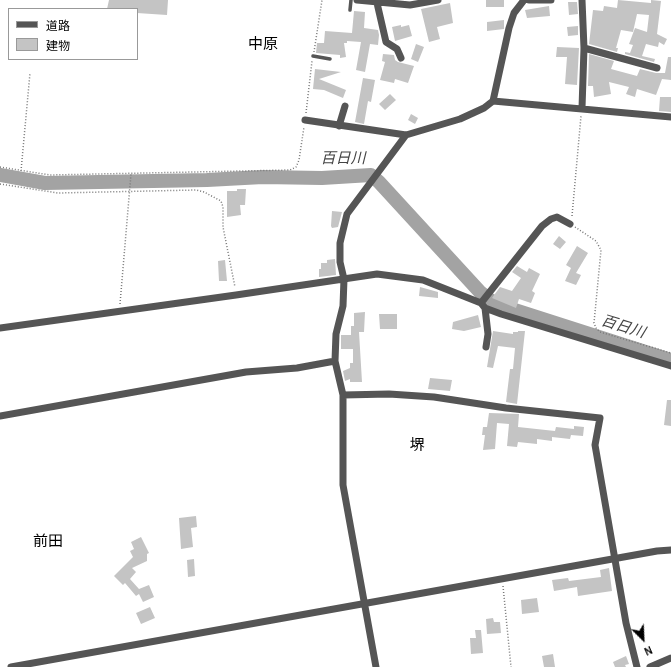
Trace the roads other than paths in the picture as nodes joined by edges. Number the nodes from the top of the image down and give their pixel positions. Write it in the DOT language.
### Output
graph roads {
  1 [pos="351,0"];
  2 [pos="357,0"];
  3 [pos="438,0"];
  4 [pos="524,0"];
  5 [pos="530,0"];
  6 [pos="551,0"];
  7 [pos="582,0"];
  8 [pos="377,3"];
  9 [pos="350,10"];
  10 [pos="584,48"];
  11 [pos="313,56"];
  12 [pos="401,58"];
  13 [pos="330,59"];
  14 [pos="657,68"];
  15 [pos="493,101"];
  16 [pos="345,106"];
  17 [pos="582,108"];
  18 [pos="671,117"];
  19 [pos="305,120"];
  20 [pos="339,126"];
  21 [pos="406,135"];
  22 [pos="570,224"];
  23 [pos="344,279"];
  24 [pos="484,301"];
  25 [pos="0,328"];
  26 [pos="486,347"];
  27 [pos="335,361"];
  28 [pos="671,366"];
  29 [pos="343,394"];
  30 [pos="0,416"];
  31 [pos="671,550"];
  32 [pos="615,560"];
  33 [pos="365,604"];
  34 [pos="671,658"];
  35 [pos="11,667"];
  36 [pos="376,667"];
  37 [pos="637,667"];
  38 [pos="650,667"];
  1 -- 9 [label="lane"];
  2 -- 8 [label="street"];
  3 -- 8 [label="street"];
  4 -- 15 [label="street"];
  5 -- 6 [label="street"];
  7 -- 10 [label="street"];
  8 -- 12 [label="street"];
  10 -- 14 [label="street"];
  10 -- 17 [label="street"];
  11 -- 13 [label="lane"];
  15 -- 17 [label="street"];
  15 -- 21 [label="street"];
  16 -- 20 [label="street"];
  17 -- 18 [label="street"];
  19 -- 20 [label="street"];
  20 -- 21 [label="street"];
  21 -- 23 [label="street"];
  22 -- 24 [label="street"];
  23 -- 24 [label="street"];
  23 -- 25 [label="street"];
  23 -- 27 [label="street"];
  24 -- 26 [label="street"];
  24 -- 28 [label="street"];
  27 -- 29 [label="street"];
  27 -- 30 [label="street"];
  29 -- 32 [label="street"];
  29 -- 33 [label="street"];
  31 -- 32 [label="street"];
  32 -- 33 [label="street"];
  32 -- 37 [label="street"];
  33 -- 35 [label="street"];
  33 -- 36 [label="street"];
  34 -- 38 [label="street"];
}
